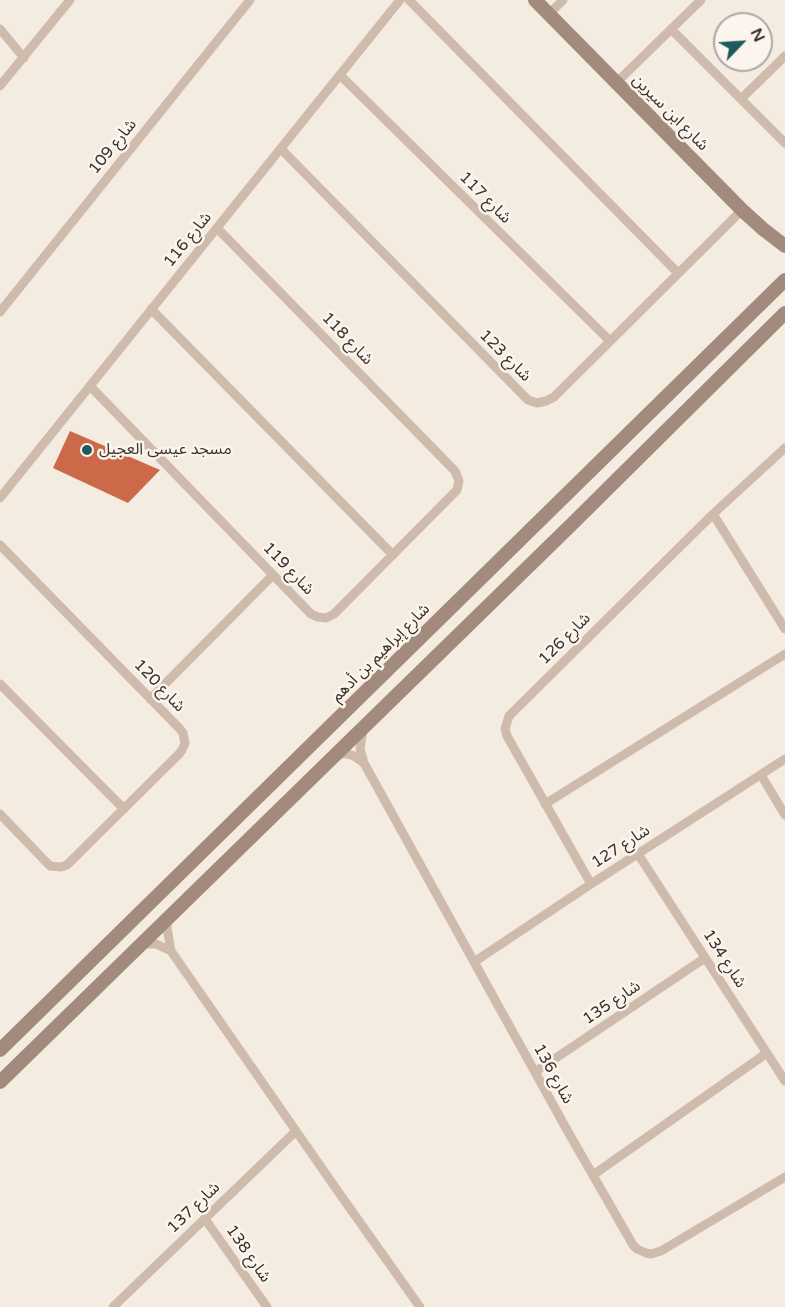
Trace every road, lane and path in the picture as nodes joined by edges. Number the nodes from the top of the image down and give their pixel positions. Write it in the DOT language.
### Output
graph roads {
  1 [pos="70,0"];
  2 [pos="250,0"];
  3 [pos="400,0"];
  4 [pos="409,0"];
  5 [pos="535,0"];
  6 [pos="563,0"];
  7 [pos="701,0"];
  8 [pos="549,14"];
  9 [pos="0,28"];
  10 [pos="671,29"];
  11 [pos="785,56"];
  12 [pos="24,58"];
  13 [pos="340,75"];
  14 [pos="617,82"];
  15 [pos="0,86"];
  16 [pos="741,99"];
  17 [pos="785,143"];
  18 [pos="281,149"];
  19 [pos="742,210"];
  20 [pos="217,228"];
  21 [pos="785,248"];
  22 [pos="678,273"];
  23 [pos="785,279"];
  24 [pos="151,309"];
  25 [pos="0,312"];
  26 [pos="785,313"];
  27 [pos="610,341"];
  28 [pos="90,386"];
  29 [pos="785,448"];
  30 [pos="455,471"];
  31 [pos="578,482"];
  32 [pos="0,498"];
  33 [pos="597,499"];
  34 [pos="552,507"];
  35 [pos="713,514"];
  36 [pos="571,525"];
  37 [pos="0,545"];
  38 [pos="393,555"];
  39 [pos="273,575"];
  40 [pos="785,629"];
  41 [pos="785,654"];
  42 [pos="0,684"];
  43 [pos="150,699"];
  44 [pos="363,727"];
  45 [pos="336,754"];
  46 [pos="785,759"];
  47 [pos="364,763"];
  48 [pos="761,775"];
  49 [pos="545,804"];
  50 [pos="124,809"];
  51 [pos="0,814"];
  52 [pos="785,815"];
  53 [pos="638,854"];
  54 [pos="591,884"];
  55 [pos="168,917"];
  56 [pos="141,944"];
  57 [pos="171,951"];
  58 [pos="705,958"];
  59 [pos="474,962"];
  60 [pos="0,1050"];
  61 [pos="767,1053"];
  62 [pos="535,1072"];
  63 [pos="783,1074"];
  64 [pos="0,1082"];
  65 [pos="296,1131"];
  66 [pos="593,1175"];
  67 [pos="785,1177"];
  68 [pos="205,1219"];
  69 [pos="113,1307"];
  70 [pos="267,1307"];
  71 [pos="420,1307"];
  1 -- 12 [label="street"];
  2 -- 25 [label="street, شارع 109"];
  3 -- 13 [label="street, شارع 116"];
  4 -- 22 [label="street"];
  5 -- 8 [label="street, شارع ابن سيرين"];
  6 -- 8 [label="street"];
  7 -- 10 [label="street"];
  8 -- 14 [label="street, شارع ابن سيرين"];
  9 -- 12 [label="street"];
  10 -- 14 [label="street"];
  10 -- 16 [label="street"];
  11 -- 16 [label="street"];
  12 -- 15 [label="street"];
  13 -- 18 [label="street, شارع 116"];
  13 -- 27 [label="street, شارع 117"];
  14 -- 19 [label="street, شارع ابن سيرين"];
  16 -- 17 [label="street"];
  18 -- 20 [label="street, شارع 116"];
  18 -- 27 [label="street, شارع 123"];
  19 -- 21 [label="street, شارع ابن سيرين"];
  19 -- 22 [label="street, شارع 123"];
  20 -- 24 [label="street, شارع 116"];
  20 -- 30 [label="street, شارع 118"];
  22 -- 27 [label="street, شارع 123"];
  23 -- 31 [label="street, شارع إبراهيم بن أدهم"];
  24 -- 28 [label="street, شارع 116"];
  24 -- 38 [label="street"];
  26 -- 33 [label="street"];
  28 -- 32 [label="street, شارع 116"];
  28 -- 39 [label="street, شارع 119"];
  29 -- 35 [label="street, شارع 126"];
  30 -- 38 [label="street, شارع 119"];
  31 -- 33 [label="street"];
  31 -- 34 [label="street, شارع إبراهيم بن أدهم"];
  33 -- 36 [label="street"];
  34 -- 36 [label="street"];
  34 -- 60 [label="street, شارع إبراهيم بن أدهم"];
  35 -- 40 [label="street"];
  35 -- 49 [label="street, شارع 126"];
  36 -- 44 [label="street"];
  37 -- 43 [label="street, شارع 120"];
  38 -- 39 [label="street, شارع 119"];
  39 -- 43 [label="street"];
  41 -- 49 [label="street"];
  42 -- 50 [label="street"];
  43 -- 50 [label="street, شارع 120"];
  44 -- 45 [label="street"];
  44 -- 47 [label="street, شارع 136"];
  45 -- 47 [label="street"];
  45 -- 55 [label="street"];
  46 -- 48 [label="street, شارع 127"];
  47 -- 59 [label="street, شارع 136"];
  48 -- 52 [label="street"];
  48 -- 53 [label="street, شارع 127"];
  49 -- 54 [label="street, شارع 126"];
  50 -- 51 [label="street, شارع 120"];
  53 -- 54 [label="street, شارع 127"];
  53 -- 58 [label="street, شارع 134"];
  54 -- 59 [label="street, شارع 127"];
  55 -- 56 [label="street"];
  55 -- 57 [label="street"];
  56 -- 57 [label="street"];
  56 -- 64 [label="street"];
  57 -- 65 [label="street"];
  58 -- 61 [label="street, شارع 134"];
  58 -- 62 [label="street, شارع 135"];
  59 -- 62 [label="street, شارع 136"];
  61 -- 63 [label="street, شارع 134"];
  61 -- 66 [label="street"];
  62 -- 66 [label="street, شارع 136"];
  65 -- 68 [label="street, شارع 137"];
  65 -- 71 [label="street"];
  66 -- 67 [label="street, شارع 136"];
  68 -- 69 [label="street, شارع 137"];
  68 -- 70 [label="street, شارع 138"];
}
